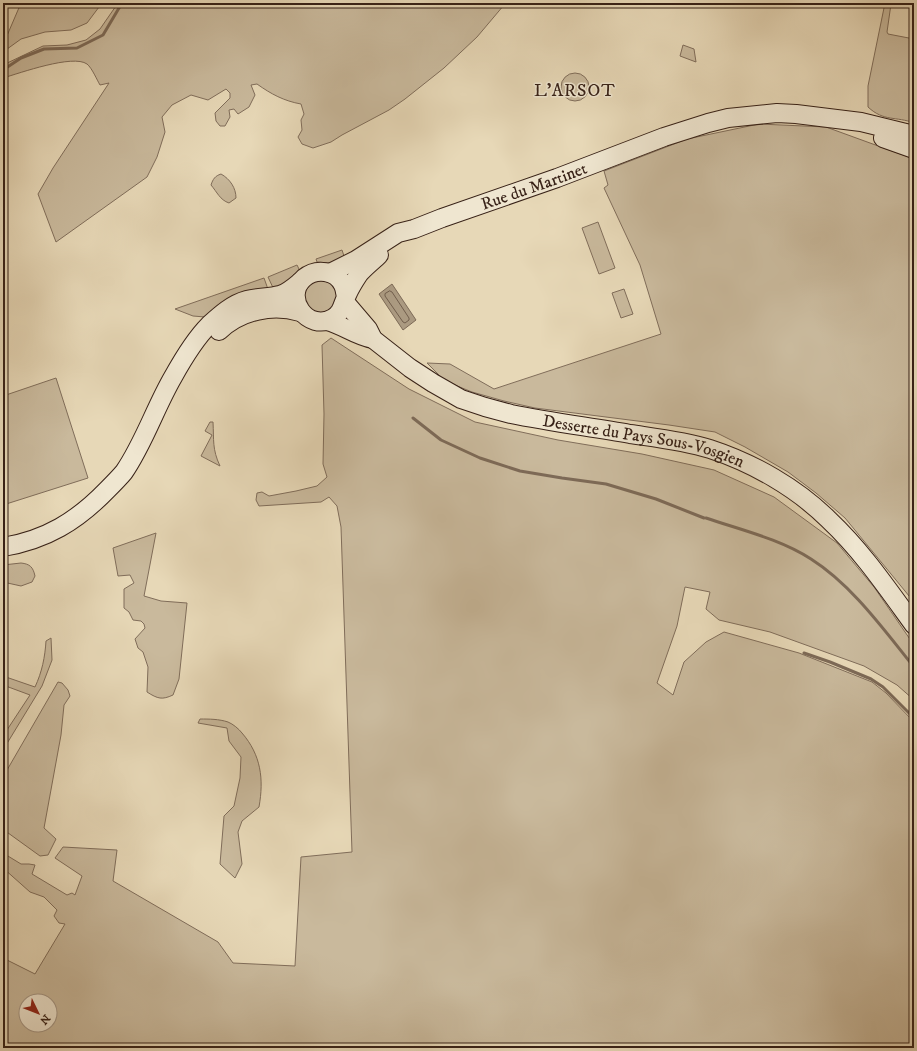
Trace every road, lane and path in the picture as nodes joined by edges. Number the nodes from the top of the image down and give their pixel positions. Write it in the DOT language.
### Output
graph roads {
  1 [pos="831,119"];
  2 [pos="914,135"];
  3 [pos="914,149"];
  4 [pos="414,230"];
  5 [pos="330,273"];
  6 [pos="300,282"];
  7 [pos="345,299"];
  8 [pos="300,312"];
  9 [pos="327,321"];
  10 [pos="373,339"];
  11 [pos="3,547"];
  12 [pos="3,556"];
  13 [pos="914,625"];
  1 -- 2 [label="main road"];
  1 -- 3 [label="main road"];
  1 -- 4 [label="main road, Rue du Martinet"];
  4 -- 5 [label="main road, Rue du Martinet"];
  4 -- 7 [label="main road"];
  5 -- 6 [label="main road"];
  5 -- 7 [label="main road"];
  6 -- 8 [label="main road"];
  6 -- 11 [label="main road"];
  7 -- 9 [label="main road"];
  7 -- 10 [label="main road, Desserte du Pays Sous-Vosgien"];
  8 -- 9 [label="main road"];
  8 -- 12 [label="main road"];
  9 -- 10 [label="main road"];
  10 -- 13 [label="main road, Desserte du Pays Sous-Vosgien"];
}
